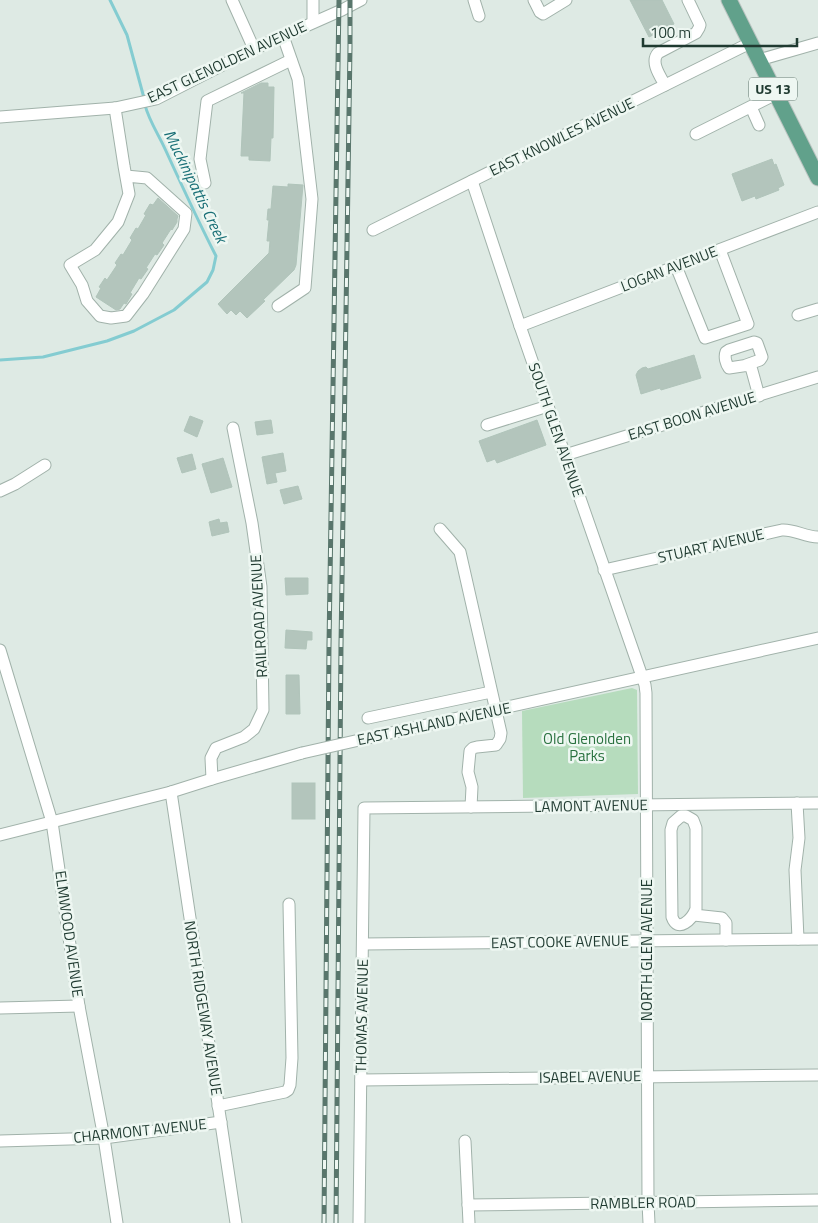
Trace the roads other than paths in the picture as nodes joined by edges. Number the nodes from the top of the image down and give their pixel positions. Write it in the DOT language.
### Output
graph roads {
  1 [pos="232,0"];
  2 [pos="313,0"];
  3 [pos="360,0"];
  4 [pos="474,0"];
  5 [pos="534,0"];
  6 [pos="566,0"];
  7 [pos="574,0"];
  8 [pos="688,0"];
  9 [pos="729,0"];
  10 [pos="479,16"];
  11 [pos="313,22"];
  12 [pos="282,36"];
  13 [pos="750,43"];
  14 [pos="818,43"];
  15 [pos="254,49"];
  16 [pos="292,60"];
  17 [pos="759,60"];
  18 [pos="665,85"];
  19 [pos="776,94"];
  20 [pos="120,107"];
  21 [pos="751,107"];
  22 [pos="0,117"];
  23 [pos="760,126"];
  24 [pos="696,134"];
  25 [pos="126,176"];
  26 [pos="818,178"];
  27 [pos="472,181"];
  28 [pos="205,183"];
  29 [pos="818,212"];
  30 [pos="373,230"];
  31 [pos="720,250"];
  32 [pos="676,266"];
  33 [pos="278,306"];
  34 [pos="818,308"];
  35 [pos="798,315"];
  36 [pos="520,326"];
  37 [pos="746,365"];
  38 [pos="818,377"];
  39 [pos="759,396"];
  40 [pos="548,406"];
  41 [pos="487,425"];
  42 [pos="233,428"];
  43 [pos="565,455"];
  44 [pos="45,465"];
  45 [pos="0,490"];
  46 [pos="440,529"];
  47 [pos="818,536"];
  48 [pos="604,570"];
  49 [pos="818,638"];
  50 [pos="0,650"];
  51 [pos="642,677"];
  52 [pos="491,692"];
  53 [pos="495,710"];
  54 [pos="368,718"];
  55 [pos="212,779"];
  56 [pos="171,792"];
  57 [pos="797,803"];
  58 [pos="818,803"];
  59 [pos="647,805"];
  60 [pos="471,807"];
  61 [pos="364,808"];
  62 [pos="686,810"];
  63 [pos="52,822"];
  64 [pos="0,835"];
  65 [pos="289,904"];
  66 [pos="694,914"];
  67 [pos="683,925"];
  68 [pos="798,939"];
  69 [pos="818,939"];
  70 [pos="683,940"];
  71 [pos="726,940"];
  72 [pos="648,941"];
  73 [pos="363,944"];
  74 [pos="79,1006"];
  75 [pos="0,1008"];
  76 [pos="818,1074"];
  77 [pos="648,1076"];
  78 [pos="361,1080"];
  79 [pos="218,1106"];
  80 [pos="220,1122"];
  81 [pos="104,1138"];
  82 [pos="0,1141"];
  83 [pos="465,1141"];
  84 [pos="818,1200"];
  85 [pos="648,1202"];
  86 [pos="468,1205"];
  87 [pos="117,1223"];
  88 [pos="236,1223"];
  89 [pos="359,1223"];
  90 [pos="469,1223"];
  91 [pos="649,1223"];
  1 -- 15 [label="street"];
  2 -- 11 [label="street"];
  3 -- 11 [label="street, EAST GLENOLDEN AVENUE"];
  4 -- 10 [label="street"];
  5 -- 6 [label="street"];
  6 -- 7 [label="street"];
  8 -- 18 [label="street"];
  9 -- 13 [label="main road, US 13"];
  11 -- 12 [label="street, EAST GLENOLDEN AVENUE"];
  12 -- 15 [label="street, EAST GLENOLDEN AVENUE"];
  12 -- 16 [label="street"];
  13 -- 17 [label="main road, US 13"];
  13 -- 18 [label="street, EAST KNOWLES AVENUE"];
  14 -- 17 [label="street"];
  15 -- 20 [label="street, EAST GLENOLDEN AVENUE"];
  16 -- 28 [label="street"];
  16 -- 33 [label="street"];
  17 -- 19 [label="main road, US 13"];
  18 -- 27 [label="street, EAST KNOWLES AVENUE"];
  19 -- 21 [label="street"];
  19 -- 26 [label="main road, US 13"];
  20 -- 22 [label="street, EAST GLENOLDEN AVENUE"];
  20 -- 25 [label="street"];
  21 -- 23 [label="street"];
  21 -- 24 [label="street"];
  25 -- 25 [label="street"];
  27 -- 30 [label="street, EAST KNOWLES AVENUE"];
  27 -- 36 [label="street, SOUTH GLEN AVENUE"];
  29 -- 31 [label="street, LOGAN AVENUE"];
  31 -- 32 [label="street, LOGAN AVENUE"];
  31 -- 32 [label="street"];
  32 -- 36 [label="street, LOGAN AVENUE"];
  34 -- 35 [label="street"];
  36 -- 40 [label="street, SOUTH GLEN AVENUE"];
  37 -- 39 [label="street"];
  38 -- 39 [label="street, EAST BOON AVENUE"];
  39 -- 43 [label="street, EAST BOON AVENUE"];
  40 -- 41 [label="street"];
  40 -- 43 [label="street, SOUTH GLEN AVENUE"];
  42 -- 55 [label="street, RAILROAD AVENUE"];
  43 -- 48 [label="street, SOUTH GLEN AVENUE"];
  44 -- 45 [label="street"];
  46 -- 52 [label="street"];
  47 -- 48 [label="street, STUART AVENUE"];
  48 -- 51 [label="street, SOUTH GLEN AVENUE"];
  49 -- 51 [label="street, EAST ASHLAND AVENUE"];
  50 -- 63 [label="street, ELMWOOD AVENUE"];
  51 -- 53 [label="street, EAST ASHLAND AVENUE"];
  51 -- 59 [label="street, NORTH GLEN AVENUE"];
  52 -- 53 [label="street"];
  52 -- 54 [label="street"];
  53 -- 55 [label="street, EAST ASHLAND AVENUE, bridge"];
  53 -- 60 [label="street"];
  55 -- 56 [label="street, EAST ASHLAND AVENUE"];
  56 -- 63 [label="street, EAST ASHLAND AVENUE"];
  56 -- 79 [label="street, NORTH RIDGEWAY AVENUE"];
  57 -- 58 [label="street, LAMONT AVENUE"];
  57 -- 62 [label="street, LAMONT AVENUE"];
  57 -- 68 [label="street"];
  59 -- 60 [label="street, LAMONT AVENUE"];
  59 -- 62 [label="street, LAMONT AVENUE"];
  59 -- 72 [label="street, NORTH GLEN AVENUE"];
  60 -- 61 [label="street, LAMONT AVENUE"];
  61 -- 73 [label="street, THOMAS AVENUE"];
  62 -- 66 [label="street"];
  62 -- 67 [label="street"];
  63 -- 64 [label="street, EAST ASHLAND AVENUE"];
  63 -- 74 [label="street, ELMWOOD AVENUE"];
  65 -- 79 [label="street"];
  66 -- 67 [label="street"];
  66 -- 71 [label="street"];
  67 -- 70 [label="street"];
  68 -- 69 [label="street, EAST COOKE AVENUE"];
  68 -- 71 [label="street, EAST COOKE AVENUE"];
  70 -- 71 [label="street, EAST COOKE AVENUE"];
  70 -- 72 [label="street, EAST COOKE AVENUE"];
  72 -- 73 [label="street, EAST COOKE AVENUE"];
  72 -- 77 [label="street, NORTH GLEN AVENUE"];
  73 -- 78 [label="street, THOMAS AVENUE"];
  74 -- 75 [label="street"];
  74 -- 81 [label="street, ELMWOOD AVENUE"];
  76 -- 77 [label="street, ISABEL AVENUE"];
  77 -- 78 [label="street, ISABEL AVENUE"];
  77 -- 85 [label="street, NORTH GLEN AVENUE"];
  78 -- 89 [label="street, THOMAS AVENUE"];
  79 -- 80 [label="street, NORTH RIDGEWAY AVENUE"];
  80 -- 81 [label="street, CHARMONT AVENUE"];
  80 -- 88 [label="street, NORTH RIDGEWAY AVENUE"];
  81 -- 82 [label="street, CHARMONT AVENUE"];
  81 -- 87 [label="street, ELMWOOD AVENUE"];
  83 -- 86 [label="street"];
  84 -- 85 [label="street, RAMBLER ROAD"];
  85 -- 86 [label="street, RAMBLER ROAD"];
  85 -- 91 [label="street, NORTH GLEN AVENUE"];
  86 -- 90 [label="street"];
}
